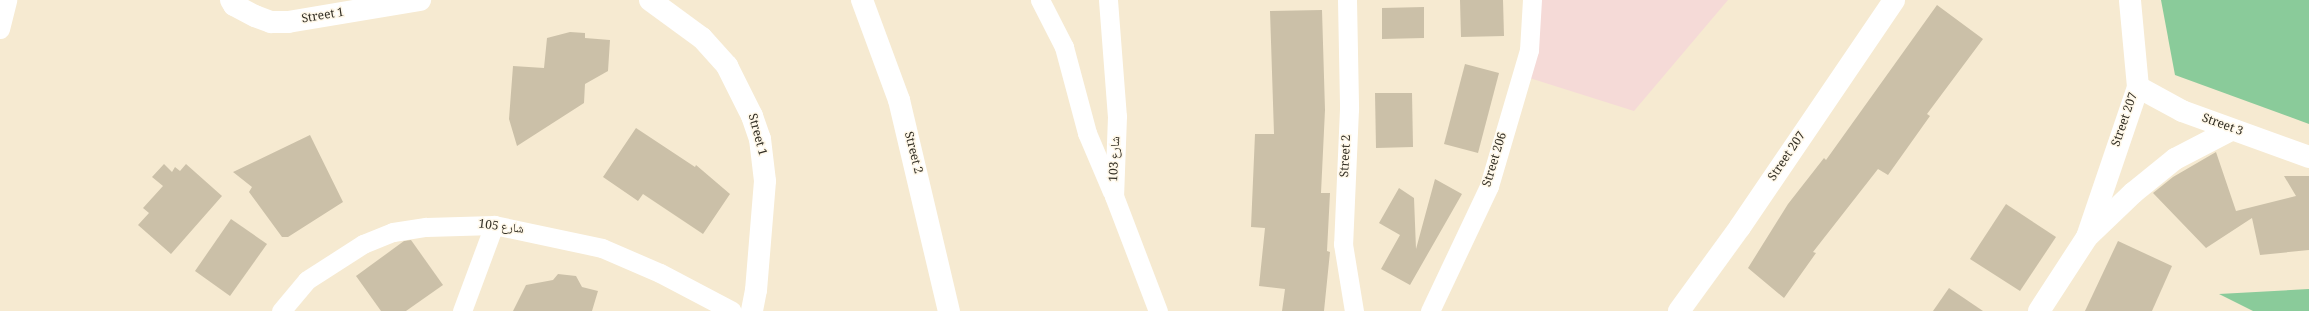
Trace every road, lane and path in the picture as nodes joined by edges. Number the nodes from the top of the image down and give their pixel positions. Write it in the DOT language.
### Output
graph roads {
  1 [pos="7,0"];
  2 [pos="231,0"];
  3 [pos="420,0"];
  4 [pos="650,0"];
  5 [pos="862,0"];
  6 [pos="1040,0"];
  7 [pos="1108,0"];
  8 [pos="1347,0"];
  9 [pos="1532,0"];
  10 [pos="1894,0"];
  11 [pos="2130,0"];
  12 [pos="0,29"];
  13 [pos="2138,88"];
  14 [pos="2231,130"];
  15 [pos="2309,158"];
  16 [pos="1114,196"];
  17 [pos="494,224"];
  18 [pos="2087,237"];
  19 [pos="756,290"];
  20 [pos="282,311"];
  21 [pos="462,311"];
  22 [pos="732,311"];
  23 [pos="752,311"];
  24 [pos="761,311"];
  25 [pos="949,311"];
  26 [pos="1158,311"];
  27 [pos="1354,311"];
  28 [pos="1430,311"];
  29 [pos="1679,311"];
  30 [pos="2039,311"];
  1 -- 12 [label="street"];
  2 -- 3 [label="street, Street 1"];
  4 -- 19 [label="street, Street 1"];
  5 -- 25 [label="street, Street 2"];
  6 -- 16 [label="street"];
  7 -- 16 [label="street, شارع 103"];
  8 -- 27 [label="street, Street 2"];
  9 -- 28 [label="street, Street 206"];
  10 -- 29 [label="street, Street 207"];
  11 -- 13 [label="street, Street 207"];
  13 -- 14 [label="street, Street 3"];
  13 -- 18 [label="street, Street 207"];
  14 -- 15 [label="street, Street 3"];
  14 -- 18 [label="street"];
  16 -- 26 [label="street, شارع 103"];
  17 -- 20 [label="street, شارع 105"];
  17 -- 21 [label="street"];
  17 -- 22 [label="street, شارع 105"];
  18 -- 30 [label="street"];
  19 -- 23 [label="street, Street 1"];
  19 -- 24 [label="street"];
}
